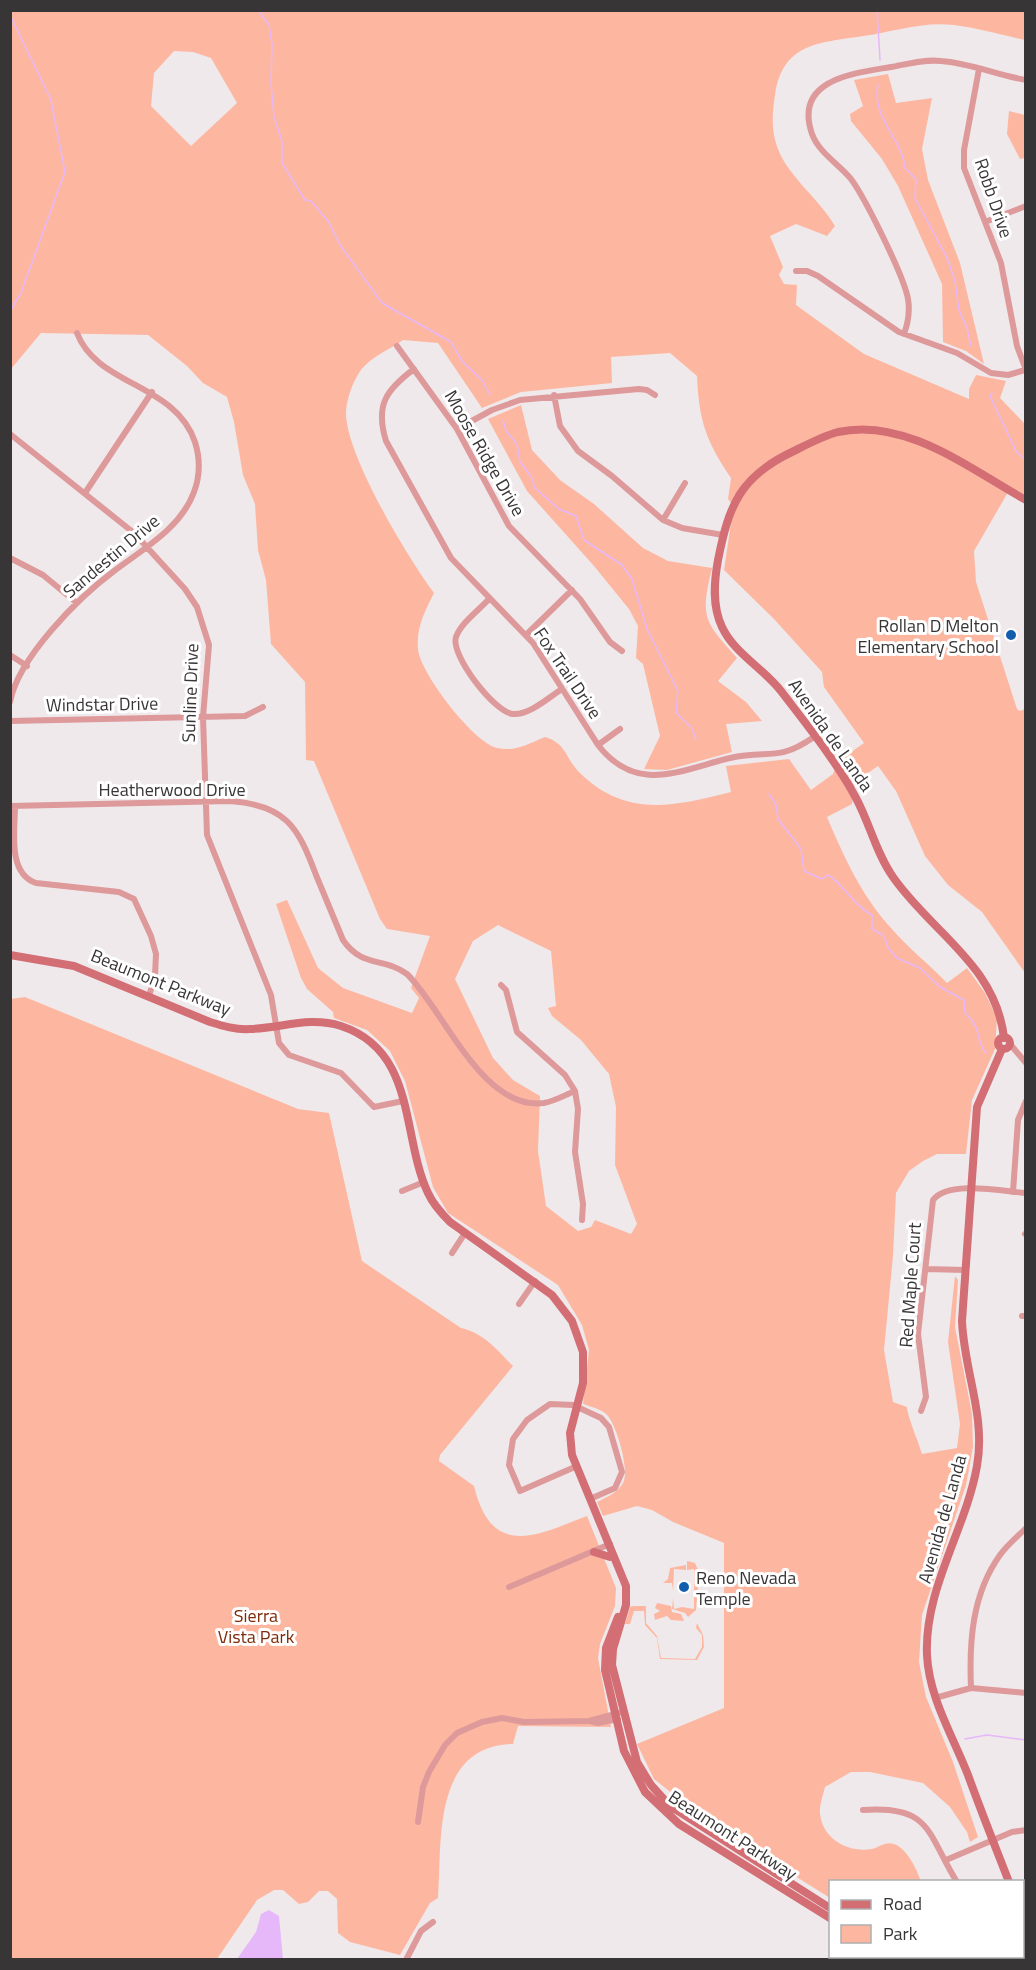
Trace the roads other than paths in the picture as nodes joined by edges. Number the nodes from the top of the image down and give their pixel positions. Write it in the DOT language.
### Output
graph roads {
  1 [pos="979,69"];
  2 [pos="1026,80"];
  3 [pos="1026,206"];
  4 [pos="985,222"];
  5 [pos="796,271"];
  6 [pos="77,333"];
  7 [pos="904,334"];
  8 [pos="398,345"];
  9 [pos="94,357"];
  10 [pos="89,362"];
  11 [pos="414,369"];
  12 [pos="1025,370"];
  13 [pos="152,392"];
  14 [pos="554,395"];
  15 [pos="655,395"];
  16 [pos="457,429"];
  17 [pos="11,431"];
  18 [pos="685,483"];
  19 [pos="85,493"];
  20 [pos="1026,500"];
  21 [pos="663,520"];
  22 [pos="723,535"];
  23 [pos="147,548"];
  24 [pos="10,558"];
  25 [pos="572,590"];
  26 [pos="489,599"];
  27 [pos="77,603"];
  28 [pos="526,635"];
  29 [pos="622,651"];
  30 [pos="10,655"];
  31 [pos="27,666"];
  32 [pos="562,689"];
  33 [pos="10,702"];
  34 [pos="263,707"];
  35 [pos="203,717"];
  36 [pos="10,721"];
  37 [pos="620,729"];
  38 [pos="814,737"];
  39 [pos="598,745"];
  40 [pos="205,802"];
  41 [pos="13,806"];
  42 [pos="10,955"];
  43 [pos="501,985"];
  44 [pos="149,996"];
  45 [pos="275,1025"];
  46 [pos="1007,1041"];
  47 [pos="1026,1063"];
  48 [pos="574,1091"];
  49 [pos="403,1101"];
  50 [pos="1026,1101"];
  51 [pos="421,1183"];
  52 [pos="970,1189"];
  53 [pos="402,1191"];
  54 [pos="1013,1192"];
  55 [pos="1026,1193"];
  56 [pos="582,1220"];
  57 [pos="464,1235"];
  58 [pos="452,1253"];
  59 [pos="926,1269"];
  60 [pos="965,1270"];
  61 [pos="533,1283"];
  62 [pos="519,1304"];
  63 [pos="575,1407"];
  64 [pos="921,1411"];
  65 [pos="574,1467"];
  66 [pos="590,1499"];
  67 [pos="1026,1528"];
  68 [pos="608,1545"];
  69 [pos="594,1552"];
  70 [pos="610,1557"];
  71 [pos="509,1587"];
  72 [pos="971,1688"];
  73 [pos="1026,1693"];
  74 [pos="935,1698"];
  75 [pos="620,1715"];
  76 [pos="863,1810"];
  77 [pos="418,1822"];
  78 [pos="1026,1830"];
  79 [pos="992,1840"];
  80 [pos="945,1860"];
  81 [pos="956,1880"];
  82 [pos="1009,1880"];
  83 [pos="829,1907"];
  84 [pos="829,1917"];
  85 [pos="433,1922"];
  86 [pos="406,1959"];
  1 -- 2 [label="street"];
  1 -- 4 [label="street, Robb Drive"];
  1 -- 7 [label="street"];
  3 -- 4 [label="street"];
  4 -- 12 [label="street, Robb Drive"];
  5 -- 7 [label="street"];
  6 -- 9 [label="street, Sandestin Drive"];
  7 -- 12 [label="street"];
  8 -- 11 [label="street, Moose Ridge Drive"];
  9 -- 10 [label="street"];
  9 -- 13 [label="street, Sandestin Drive"];
  11 -- 16 [label="street, Moose Ridge Drive"];
  11 -- 26 [label="street, Fox Trail Drive"];
  13 -- 19 [label="street"];
  13 -- 23 [label="street, Sandestin Drive"];
  14 -- 15 [label="street"];
  14 -- 16 [label="street"];
  14 -- 21 [label="street"];
  16 -- 25 [label="street, Moose Ridge Drive"];
  17 -- 19 [label="street, Sunline Drive"];
  18 -- 21 [label="street"];
  19 -- 23 [label="street, Sunline Drive"];
  20 -- 22 [label="street, Avenida de Landa"];
  21 -- 22 [label="street"];
  22 -- 38 [label="street, Avenida de Landa"];
  23 -- 27 [label="street, Sandestin Drive"];
  23 -- 35 [label="street, Sunline Drive"];
  24 -- 27 [label="street"];
  25 -- 28 [label="street"];
  25 -- 29 [label="street, Moose Ridge Drive"];
  26 -- 28 [label="street, Fox Trail Drive"];
  26 -- 32 [label="street"];
  27 -- 31 [label="street, Sandestin Drive"];
  28 -- 32 [label="street, Fox Trail Drive"];
  30 -- 31 [label="street"];
  31 -- 33 [label="street, Sandestin Drive"];
  32 -- 39 [label="street, Fox Trail Drive"];
  34 -- 35 [label="street, Windstar Drive"];
  35 -- 36 [label="street, Windstar Drive"];
  35 -- 40 [label="street, Sunline Drive"];
  37 -- 39 [label="street"];
  38 -- 39 [label="street, Fox Trail Drive"];
  38 -- 46 [label="street, Avenida de Landa"];
  40 -- 41 [label="street, Heatherwood Drive"];
  40 -- 45 [label="street, Sunline Drive"];
  40 -- 48 [label="street, Heatherwood Drive"];
  41 -- 44 [label="street"];
  42 -- 44 [label="street, Beaumont Parkway"];
  43 -- 48 [label="street"];
  44 -- 45 [label="street, Beaumont Parkway"];
  45 -- 49 [label="street, Sunline Drive"];
  45 -- 49 [label="street, Beaumont Parkway"];
  46 -- 47 [label="street"];
  46 -- 52 [label="street, Avenida de Landa"];
  48 -- 56 [label="street"];
  49 -- 51 [label="street, Beaumont Parkway"];
  50 -- 54 [label="street"];
  51 -- 53 [label="street"];
  51 -- 57 [label="street, Beaumont Parkway"];
  52 -- 54 [label="street, Red Maple Court"];
  52 -- 59 [label="street, Red Maple Court"];
  52 -- 60 [label="street, Avenida de Landa"];
  54 -- 55 [label="street, Red Maple Court"];
  57 -- 58 [label="street"];
  57 -- 61 [label="street, Beaumont Parkway"];
  59 -- 60 [label="street"];
  59 -- 64 [label="street, Red Maple Court"];
  60 -- 74 [label="street, Avenida de Landa"];
  61 -- 62 [label="street"];
  61 -- 63 [label="street, Beaumont Parkway"];
  63 -- 65 [label="street, Beaumont Parkway"];
  63 -- 65 [label="street"];
  63 -- 66 [label="street"];
  65 -- 66 [label="street, Beaumont Parkway"];
  65 -- 68 [label="street, Beaumont Parkway"];
  66 -- 68 [label="street, Beaumont Parkway"];
  67 -- 72 [label="street"];
  68 -- 69 [label="street"];
  68 -- 70 [label="street, Beaumont Parkway"];
  68 -- 75 [label="street, Beaumont Parkway"];
  69 -- 70 [label="street"];
  69 -- 71 [label="street"];
  70 -- 75 [label="street, Beaumont Parkway"];
  72 -- 73 [label="street"];
  72 -- 74 [label="street"];
  74 -- 79 [label="street, Avenida de Landa"];
  75 -- 77 [label="street"];
  75 -- 83 [label="street, Beaumont Parkway"];
  75 -- 84 [label="street, Beaumont Parkway"];
  76 -- 80 [label="street"];
  78 -- 79 [label="street"];
  79 -- 80 [label="street"];
  79 -- 82 [label="street, Avenida de Landa"];
  80 -- 81 [label="street"];
  85 -- 86 [label="street"];
}
